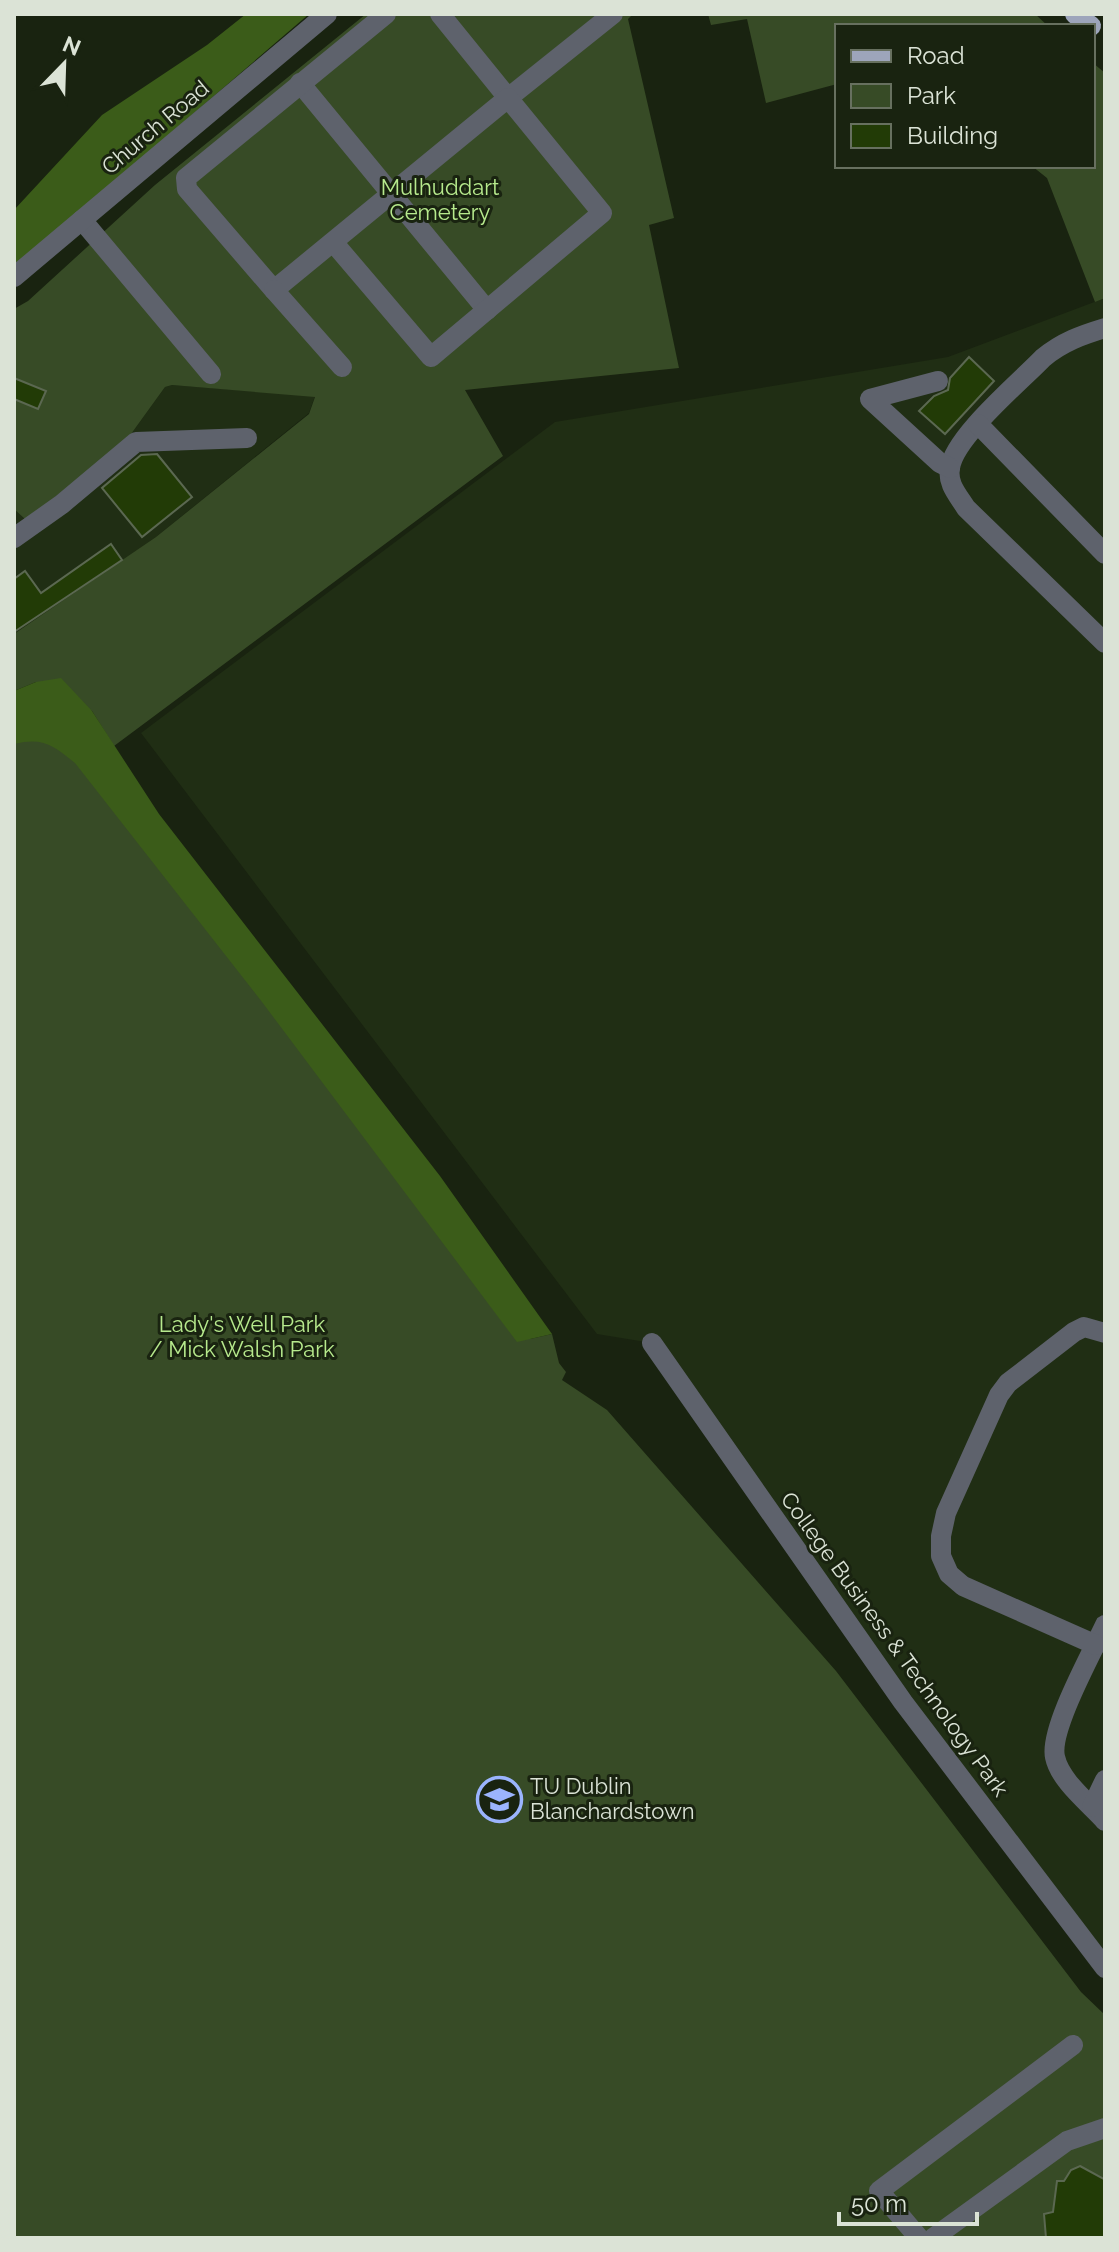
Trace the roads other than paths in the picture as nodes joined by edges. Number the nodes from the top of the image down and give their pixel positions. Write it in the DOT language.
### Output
graph roads {
  1 [pos="327,14"];
  2 [pos="386,14"];
  3 [pos="440,14"];
  4 [pos="613,14"];
  5 [pos="300,83"];
  6 [pos="508,98"];
  7 [pos="391,195"];
  8 [pos="82,220"];
  9 [pos="333,242"];
  10 [pos="14,277"];
  11 [pos="274,290"];
  12 [pos="487,310"];
  13 [pos="1105,328"];
  14 [pos="342,367"];
  15 [pos="211,374"];
  16 [pos="938,381"];
  17 [pos="978,424"];
  18 [pos="247,438"];
  19 [pos="950,468"];
  20 [pos="14,538"];
  21 [pos="1105,554"];
  22 [pos="1105,643"];
  23 [pos="1105,1333"];
  24 [pos="652,1343"];
  25 [pos="1105,1625"];
  26 [pos="1096,1645"];
  27 [pos="1105,1780"];
  28 [pos="1099,1814"];
  29 [pos="1105,1968"];
  30 [pos="1073,2045"];
  31 [pos="1099,2130"];
  32 [pos="1105,2149"];
  33 [pos="919,2238"];
  34 [pos="933,2238"];
  1 -- 8 [label="street, Church Road"];
  2 -- 5 [label="street"];
  3 -- 6 [label="street"];
  4 -- 6 [label="street"];
  5 -- 7 [label="street"];
  5 -- 11 [label="street"];
  6 -- 7 [label="street"];
  6 -- 12 [label="street"];
  7 -- 9 [label="street"];
  7 -- 12 [label="street"];
  8 -- 10 [label="street, Church Road"];
  8 -- 15 [label="street"];
  9 -- 11 [label="street"];
  9 -- 12 [label="street"];
  11 -- 14 [label="street"];
  13 -- 17 [label="street"];
  16 -- 19 [label="street"];
  17 -- 19 [label="street"];
  17 -- 21 [label="street"];
  18 -- 20 [label="street"];
  19 -- 22 [label="street"];
  23 -- 26 [label="street"];
  24 -- 29 [label="street, College Business & Technology Park"];
  25 -- 26 [label="street"];
  26 -- 28 [label="street"];
  27 -- 28 [label="street"];
  30 -- 33 [label="street"];
  31 -- 32 [label="street"];
  31 -- 34 [label="street"];
}
